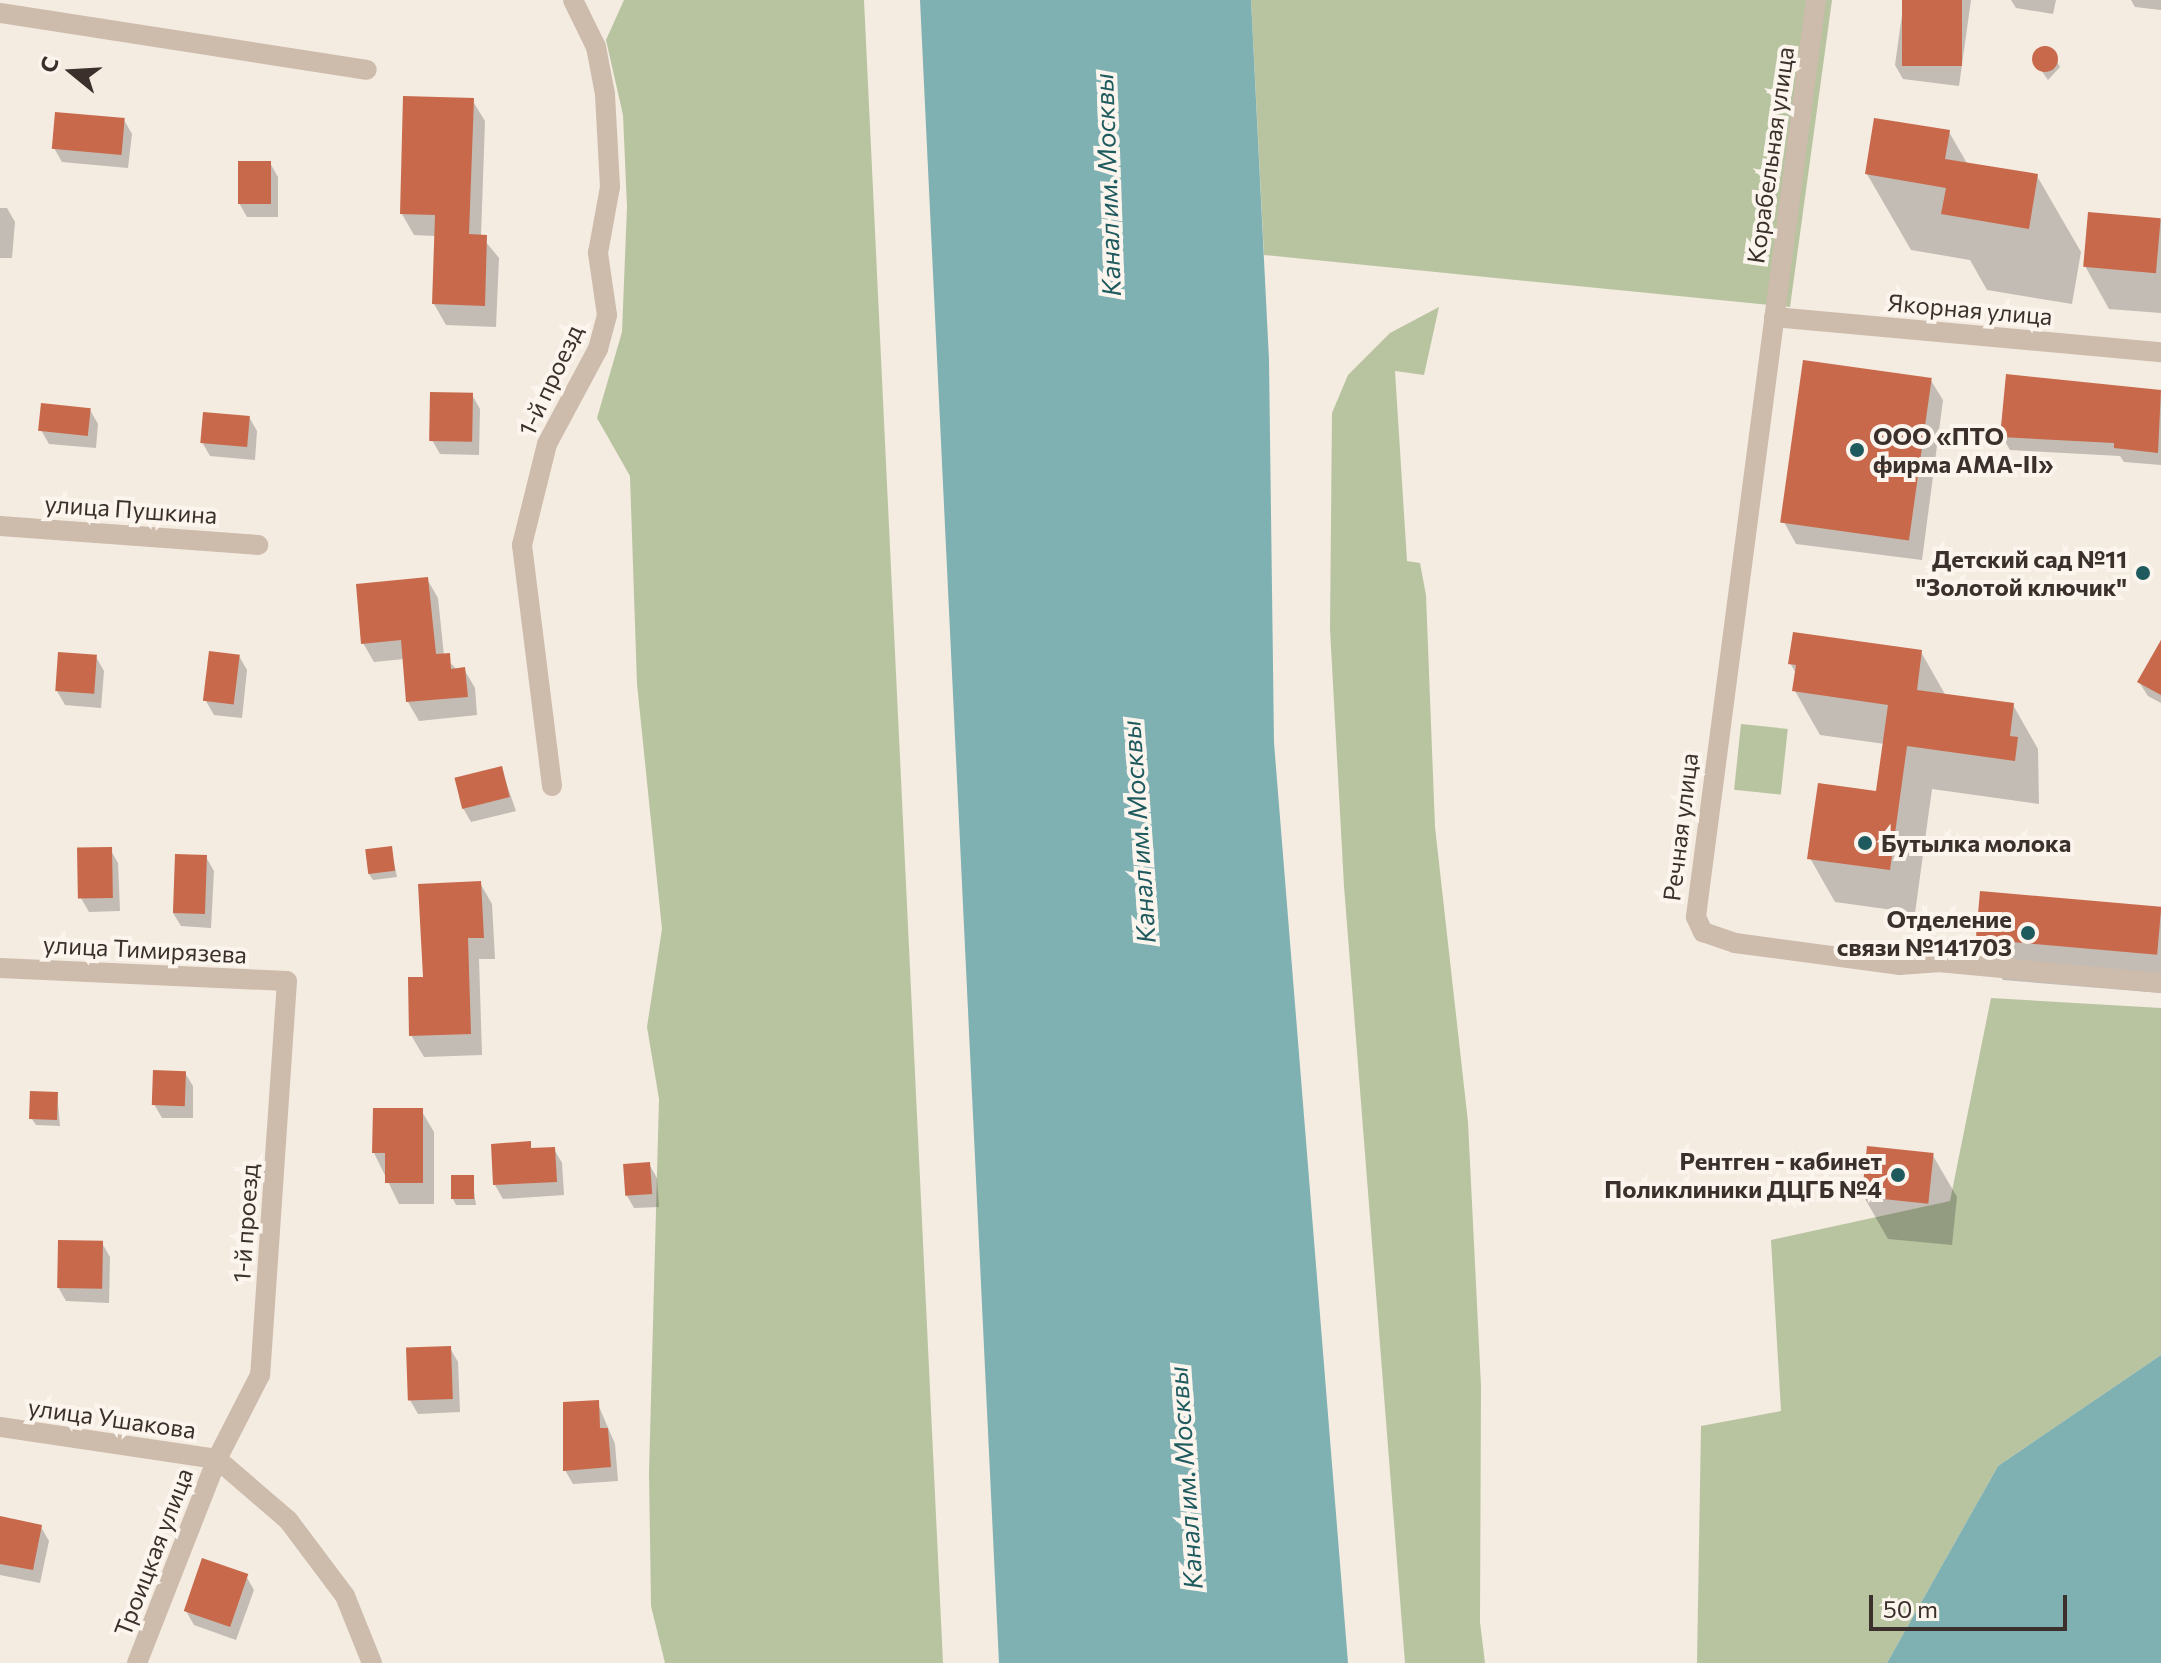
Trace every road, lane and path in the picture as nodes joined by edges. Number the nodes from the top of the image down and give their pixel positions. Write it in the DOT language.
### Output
graph roads {
  1 [pos="573,0"];
  2 [pos="1816,0"];
  3 [pos="0,13"];
  4 [pos="367,70"];
  5 [pos="1774,317"];
  6 [pos="2161,352"];
  7 [pos="0,526"];
  8 [pos="258,545"];
  9 [pos="552,786"];
  10 [pos="0,968"];
  11 [pos="287,981"];
  12 [pos="2161,983"];
  13 [pos="0,1427"];
  14 [pos="217,1459"];
  15 [pos="137,1663"];
  16 [pos="372,1663"];
  1 -- 9 [label="street, 1-й проезд"];
  2 -- 5 [label="street, Корабельная улица"];
  3 -- 4 [label="street"];
  5 -- 6 [label="street, Якорная улица"];
  5 -- 12 [label="street, Речная улица"];
  7 -- 8 [label="street, улица Пушкина"];
  10 -- 11 [label="street, улица Тимирязева"];
  11 -- 14 [label="street, 1-й проезд"];
  13 -- 14 [label="street, улица Ушакова"];
  14 -- 15 [label="street, Троицкая улица"];
  14 -- 16 [label="street"];
}
